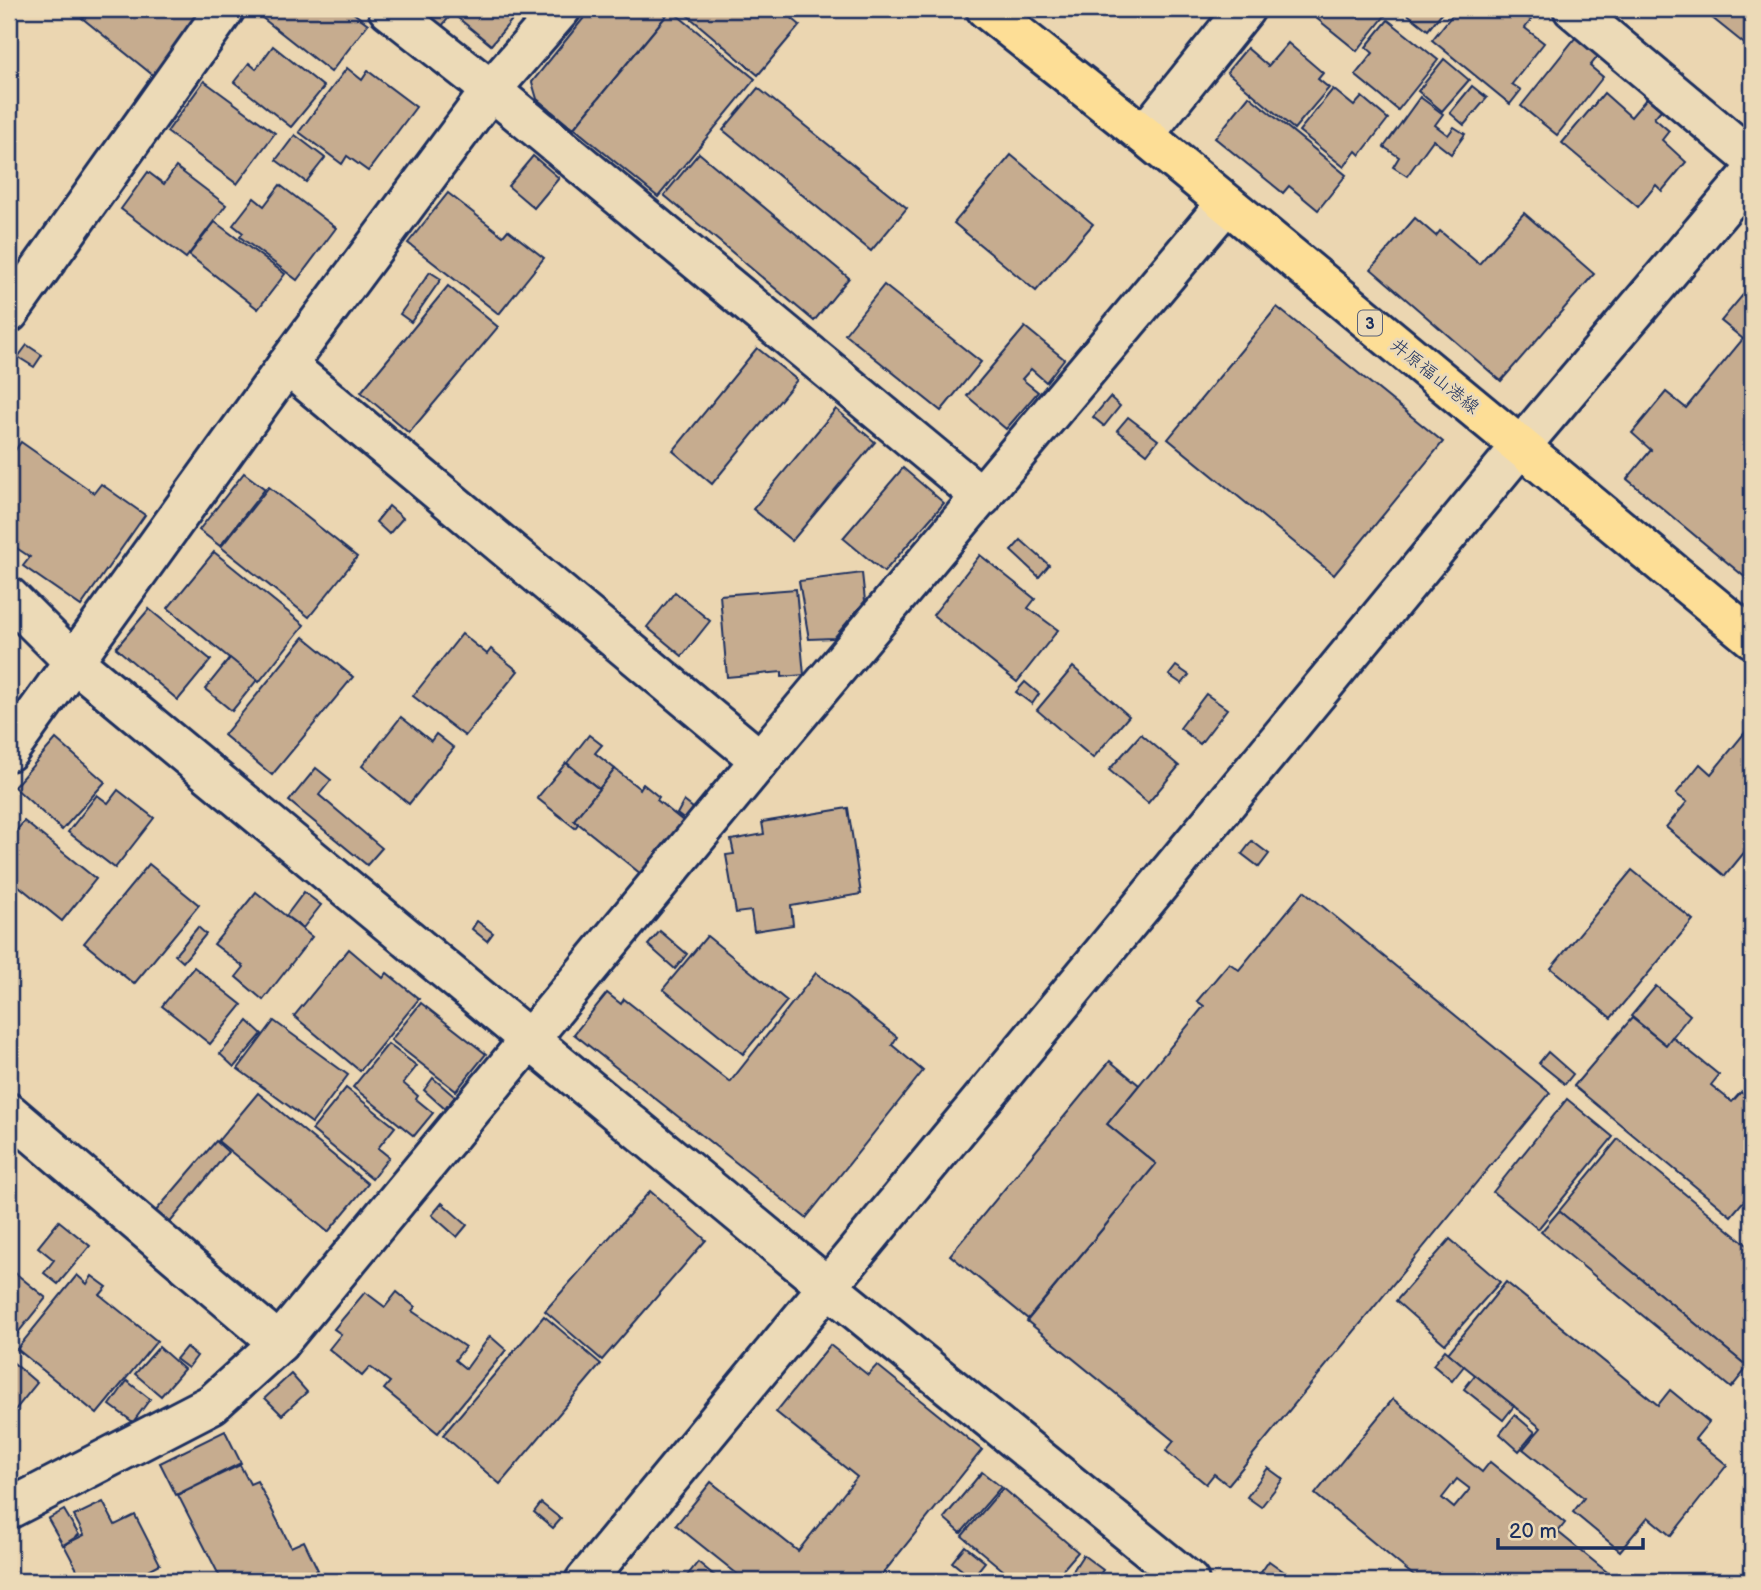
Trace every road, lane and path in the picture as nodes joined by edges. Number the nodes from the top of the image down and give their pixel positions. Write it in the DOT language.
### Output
graph roads {
  1 [pos="225,9"];
  2 [pos="388,9"];
  3 [pos="561,9"];
  4 [pos="986,9"];
  5 [pos="1245,9"];
  6 [pos="1573,9"];
  7 [pos="491,90"];
  8 [pos="1144,135"];
  9 [pos="1752,159"];
  10 [pos="1752,173"];
  11 [pos="1225,205"];
  12 [pos="9,313"];
  13 [pos="287,365"];
  14 [pos="1521,446"];
  15 [pos="982,497"];
  16 [pos="9,597"];
  17 [pos="1752,638"];
  18 [pos="73,661"];
  19 [pos="9,751"];
  20 [pos="760,760"];
  21 [pos="531,1040"];
  22 [pos="9,1112"];
  23 [pos="829,1287"];
  24 [pos="279,1343"];
  25 [pos="9,1509"];
  26 [pos="585,1581"];
  27 [pos="1189,1581"];
  1 -- 12 [label="street"];
  2 -- 7 [label="street"];
  3 -- 7 [label="street"];
  4 -- 8 [label="main road, 井原福山港線 / 3"];
  5 -- 8 [label="street"];
  6 -- 9 [label="street"];
  7 -- 13 [label="street"];
  7 -- 15 [label="street"];
  8 -- 11 [label="main road, 井原福山港線 / 3"];
  10 -- 14 [label="street"];
  11 -- 14 [label="main road, 井原福山港線 / 3"];
  11 -- 15 [label="street"];
  13 -- 18 [label="street"];
  13 -- 20 [label="street"];
  14 -- 17 [label="main road, 井原福山港線 / 3"];
  14 -- 23 [label="street"];
  15 -- 20 [label="street"];
  16 -- 18 [label="street"];
  18 -- 19 [label="street"];
  18 -- 21 [label="street"];
  20 -- 21 [label="street"];
  21 -- 23 [label="street"];
  21 -- 24 [label="street"];
  22 -- 24 [label="street"];
  23 -- 26 [label="street"];
  23 -- 27 [label="street"];
  24 -- 25 [label="street"];
}
